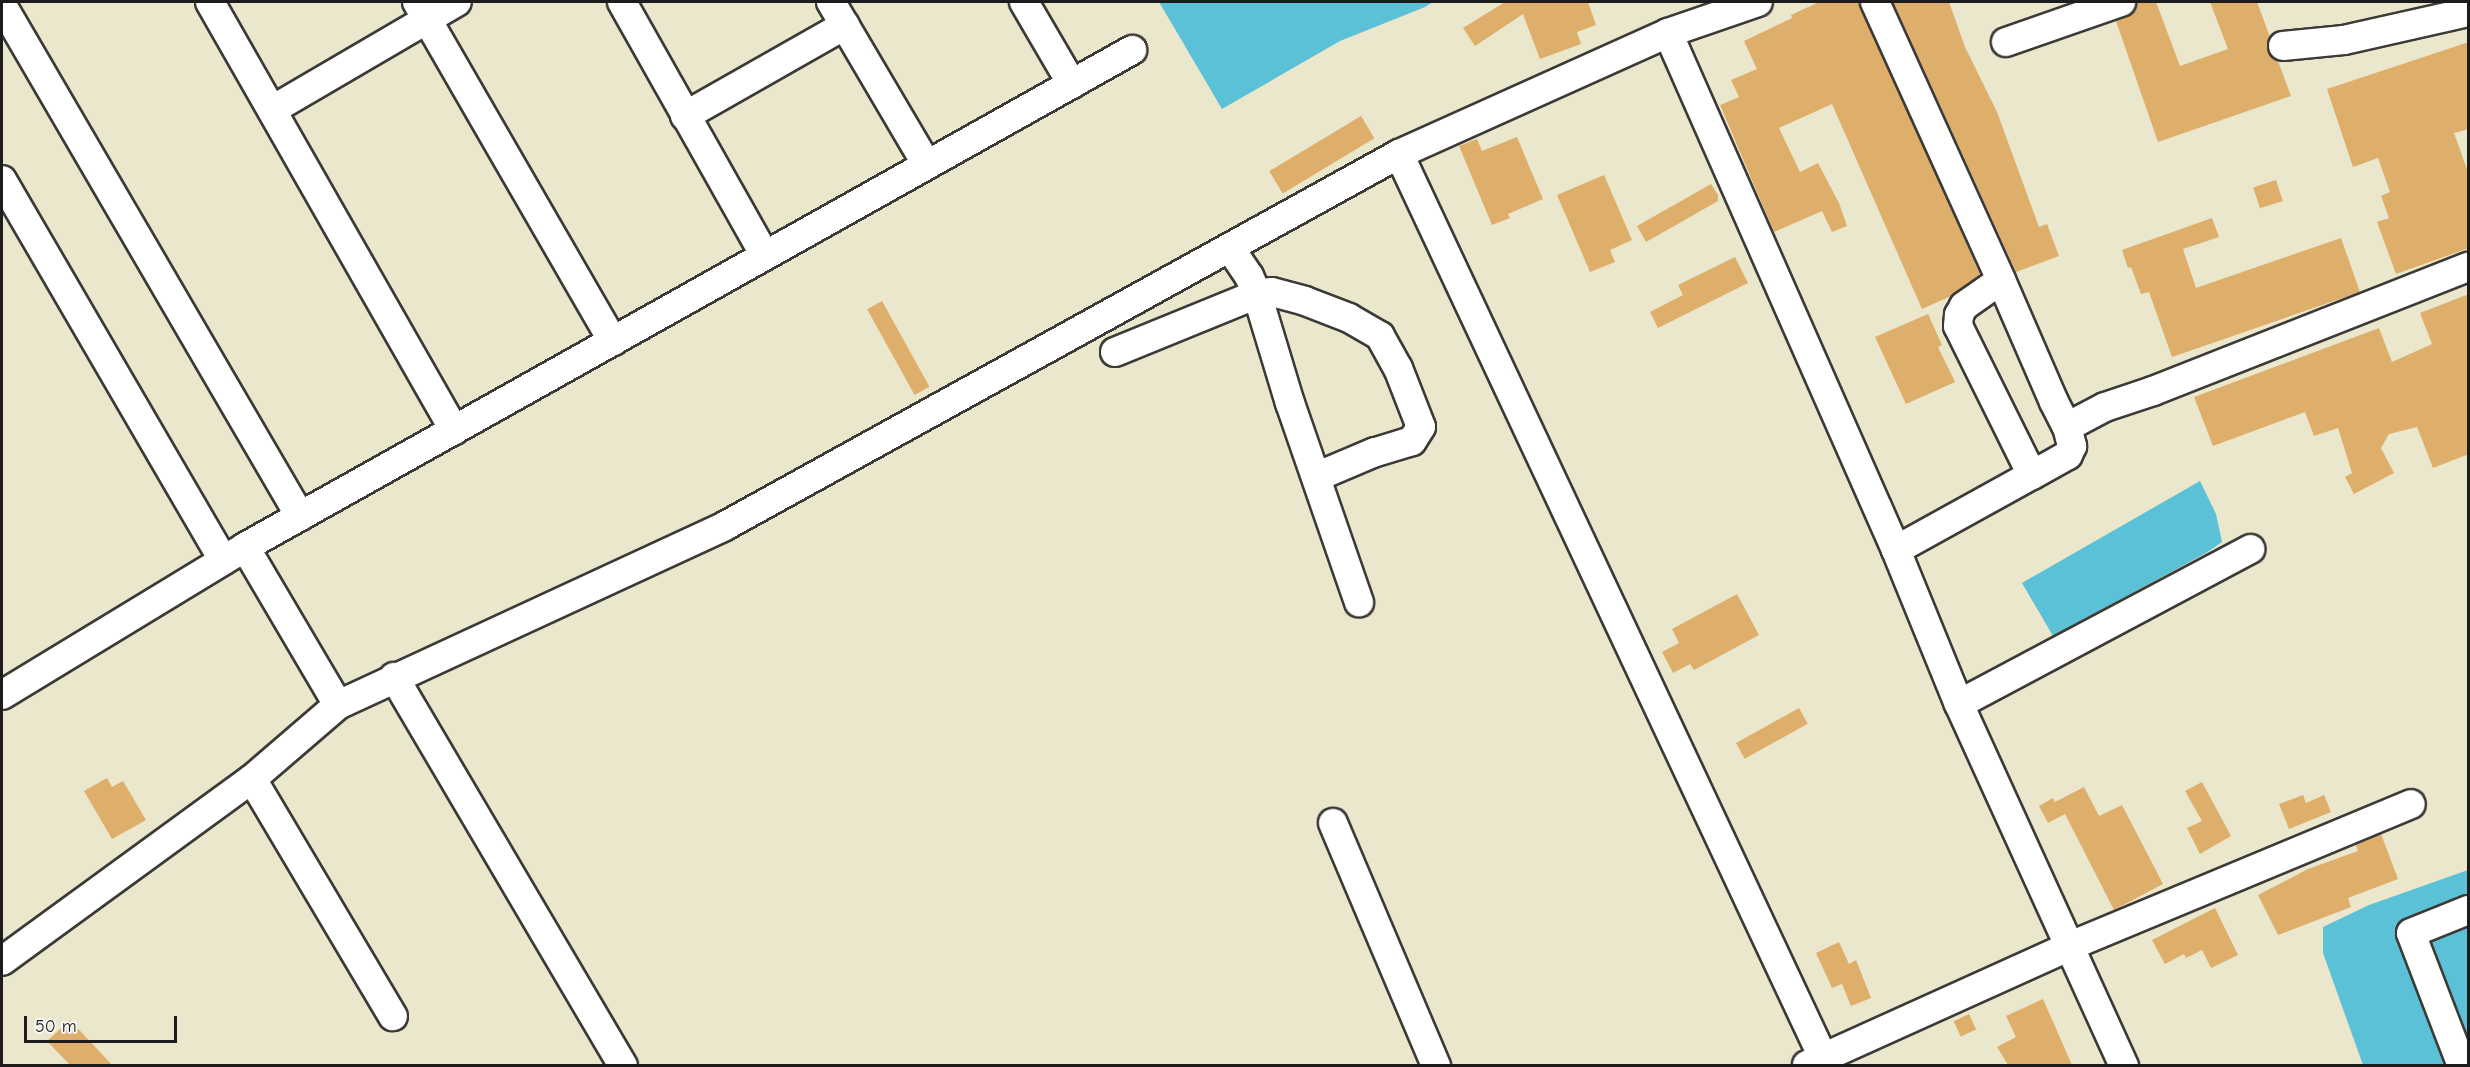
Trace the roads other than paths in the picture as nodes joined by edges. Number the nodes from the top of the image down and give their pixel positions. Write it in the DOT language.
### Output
graph roads {
  1 [pos="210,2"];
  2 [pos="457,2"];
  3 [pos="622,2"];
  4 [pos="1024,2"];
  5 [pos="1758,2"];
  6 [pos="1875,2"];
  7 [pos="2121,2"];
  8 [pos="2,5"];
  9 [pos="422,10"];
  10 [pos="2469,12"];
  11 [pos="838,13"];
  12 [pos="1668,33"];
  13 [pos="2006,42"];
  14 [pos="2283,46"];
  15 [pos="1132,51"];
  16 [pos="1072,84"];
  17 [pos="272,110"];
  18 [pos="686,116"];
  19 [pos="1399,154"];
  20 [pos="927,165"];
  21 [pos="2,180"];
  22 [pos="1230,248"];
  23 [pos="765,256"];
  24 [pos="2469,267"];
  25 [pos="2001,280"];
  26 [pos="1257,294"];
  27 [pos="613,342"];
  28 [pos="1115,352"];
  29 [pos="2067,427"];
  30 [pos="454,430"];
  31 [pos="2032,475"];
  32 [pos="1316,477"];
  33 [pos="300,516"];
  34 [pos="2250,549"];
  35 [pos="1896,550"];
  36 [pos="234,554"];
  37 [pos="1359,602"];
  38 [pos="394,677"];
  39 [pos="2,695"];
  40 [pos="1959,704"];
  41 [pos="338,705"];
  42 [pos="252,779"];
  43 [pos="2411,804"];
  44 [pos="1333,823"];
  45 [pos="2469,910"];
  46 [pos="2070,946"];
  47 [pos="2,961"];
  48 [pos="393,1016"];
  49 [pos="2458,1022"];
  50 [pos="1819,1063"];
  51 [pos="623,1065"];
  52 [pos="1436,1065"];
  53 [pos="2124,1065"];
  54 [pos="2462,1065"];
  1 -- 17 [label="street"];
  2 -- 9 [label="street"];
  3 -- 18 [label="street"];
  4 -- 16 [label="street"];
  5 -- 12 [label="street"];
  6 -- 25 [label="street"];
  7 -- 13 [label="street"];
  8 -- 33 [label="street"];
  9 -- 17 [label="street"];
  9 -- 27 [label="street"];
  10 -- 14 [label="street"];
  11 -- 18 [label="street"];
  11 -- 20 [label="street"];
  12 -- 19 [label="street"];
  12 -- 35 [label="street"];
  15 -- 16 [label="street"];
  16 -- 20 [label="street"];
  17 -- 30 [label="street"];
  18 -- 23 [label="street"];
  19 -- 22 [label="street"];
  19 -- 50 [label="street"];
  20 -- 23 [label="street"];
  21 -- 36 [label="street"];
  22 -- 26 [label="street"];
  22 -- 38 [label="street"];
  23 -- 27 [label="street"];
  24 -- 29 [label="street"];
  25 -- 29 [label="street"];
  25 -- 31 [label="street"];
  26 -- 28 [label="street"];
  26 -- 32 [label="street"];
  26 -- 32 [label="street"];
  27 -- 30 [label="street"];
  29 -- 31 [label="street"];
  30 -- 33 [label="street"];
  31 -- 35 [label="street"];
  32 -- 37 [label="street"];
  33 -- 36 [label="street"];
  34 -- 40 [label="street"];
  35 -- 40 [label="street"];
  36 -- 39 [label="street"];
  36 -- 41 [label="street"];
  38 -- 41 [label="street"];
  38 -- 51 [label="street"];
  40 -- 46 [label="street"];
  41 -- 42 [label="street"];
  42 -- 47 [label="street"];
  42 -- 48 [label="street"];
  43 -- 46 [label="street"];
  44 -- 52 [label="street"];
  45 -- 49 [label="street"];
  46 -- 50 [label="street"];
  46 -- 53 [label="street"];
  49 -- 54 [label="street"];
}
